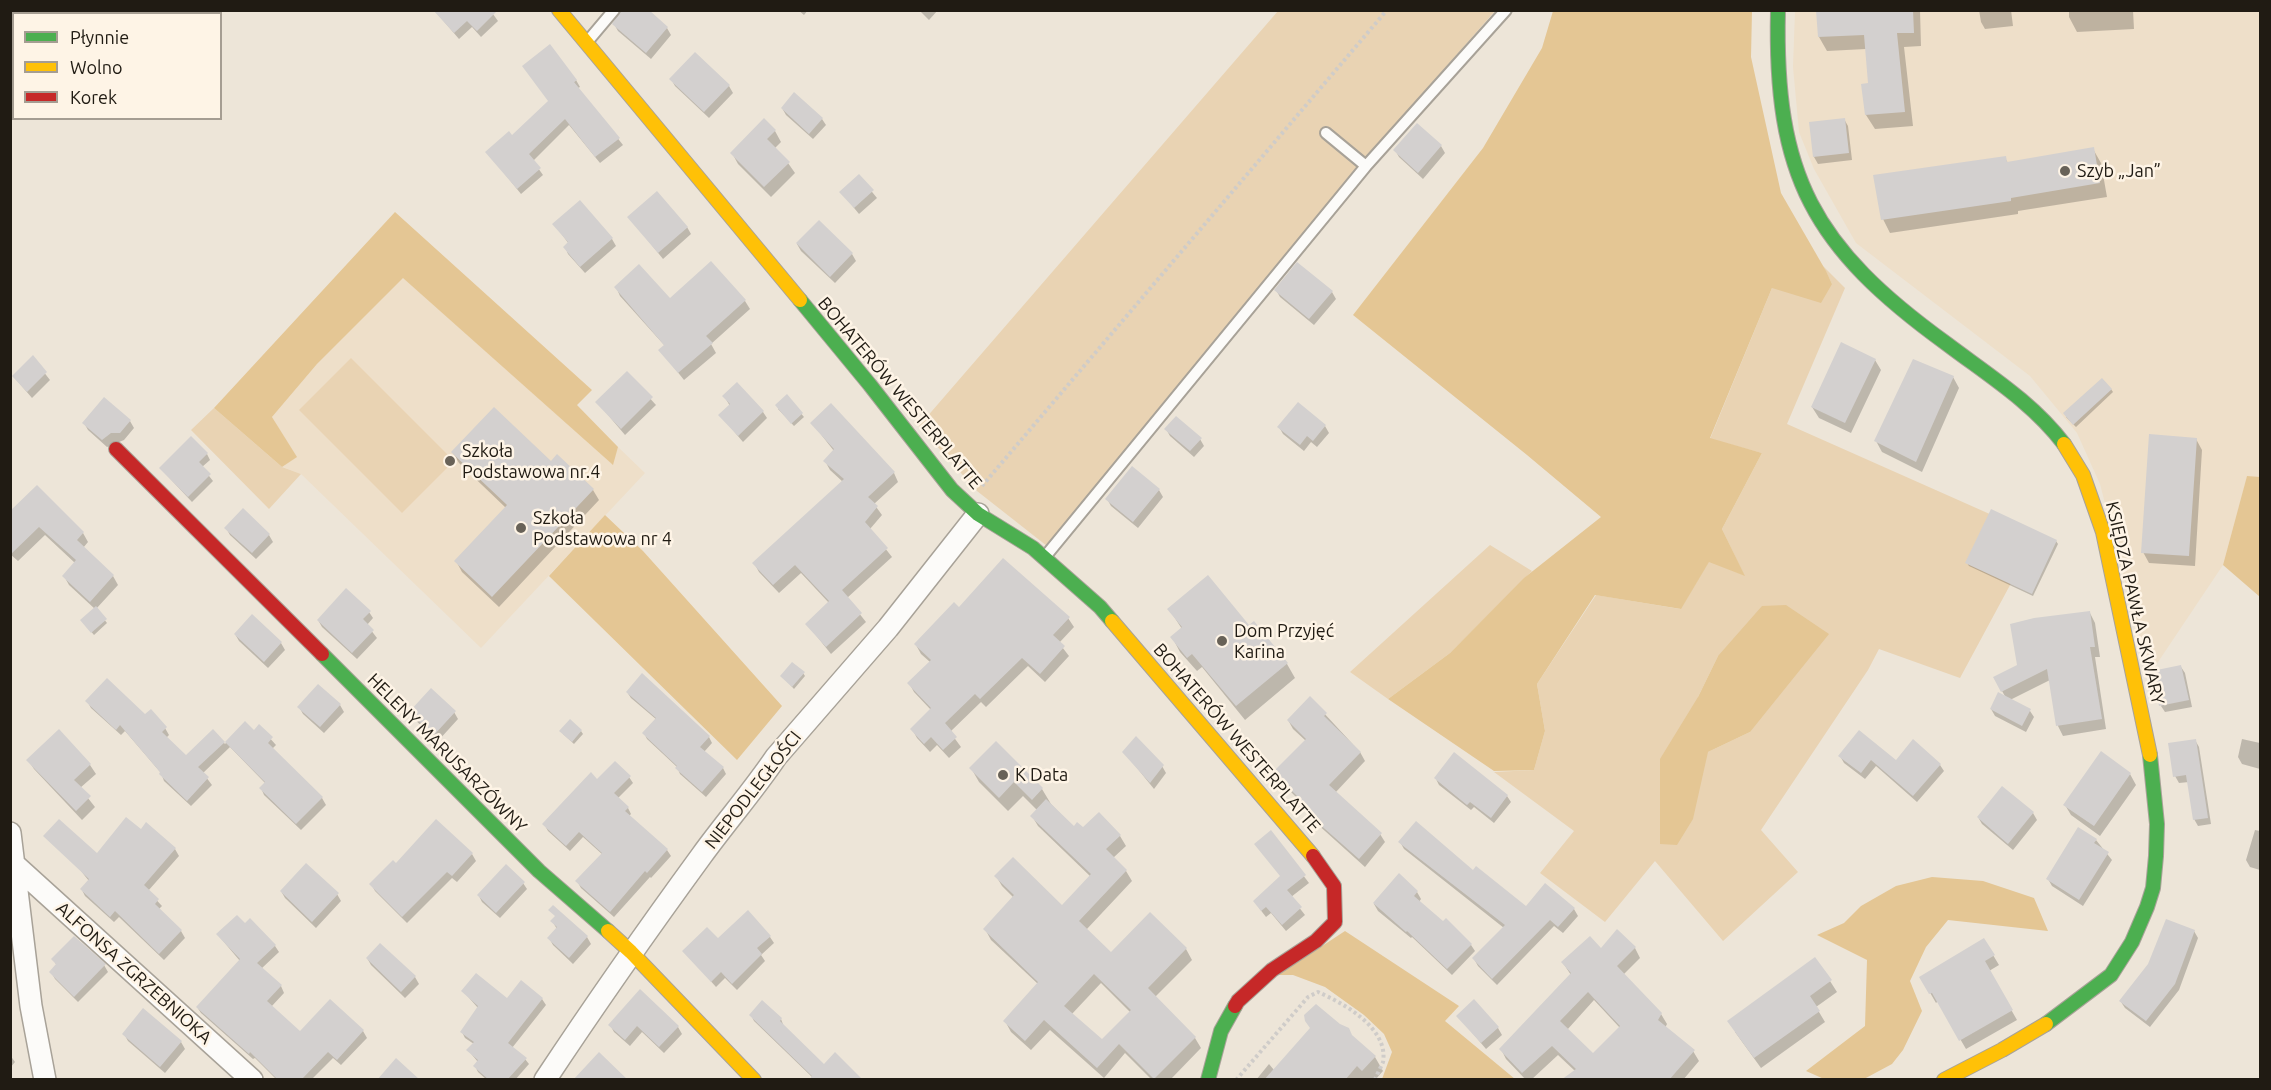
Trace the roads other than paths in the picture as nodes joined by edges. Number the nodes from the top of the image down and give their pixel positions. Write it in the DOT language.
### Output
graph roads {
  1 [pos="559,10"];
  2 [pos="614,10"];
  3 [pos="1506,10"];
  4 [pos="1778,10"];
  5 [pos="586,43"];
  6 [pos="1326,133"];
  7 [pos="1366,166"];
  8 [pos="116,449"];
  9 [pos="978,514"];
  10 [pos="1044,558"];
  11 [pos="10,833"];
  12 [pos="16,866"];
  13 [pos="631,952"];
  14 [pos="45,1080"];
  15 [pos="252,1080"];
  16 [pos="545,1080"];
  17 [pos="754,1080"];
  18 [pos="1208,1080"];
  19 [pos="1944,1080"];
  1 -- 5 [label="street, BOHATERÓW WESTERPLATTE"];
  2 -- 5 [label="lane"];
  3 -- 7 [label="lane"];
  4 -- 19 [label="street, KSIĘDZA PAWŁA SKWARY"];
  5 -- 9 [label="street, BOHATERÓW WESTERPLATTE"];
  6 -- 7 [label="lane"];
  7 -- 10 [label="lane"];
  8 -- 13 [label="street, HELENY MARUSARZÓWNY"];
  9 -- 10 [label="street, BOHATERÓW WESTERPLATTE"];
  9 -- 13 [label="street, NIEPODLEGŁOŚCI"];
  10 -- 18 [label="street, BOHATERÓW WESTERPLATTE"];
  11 -- 12 [label="street"];
  12 -- 14 [label="street"];
  12 -- 15 [label="street, ALFONSA ZGRZEBNIOKA"];
  13 -- 16 [label="street, NIEPODLEGŁOŚCI"];
  13 -- 17 [label="street, HELENY MARUSARZÓWNY"];
}
